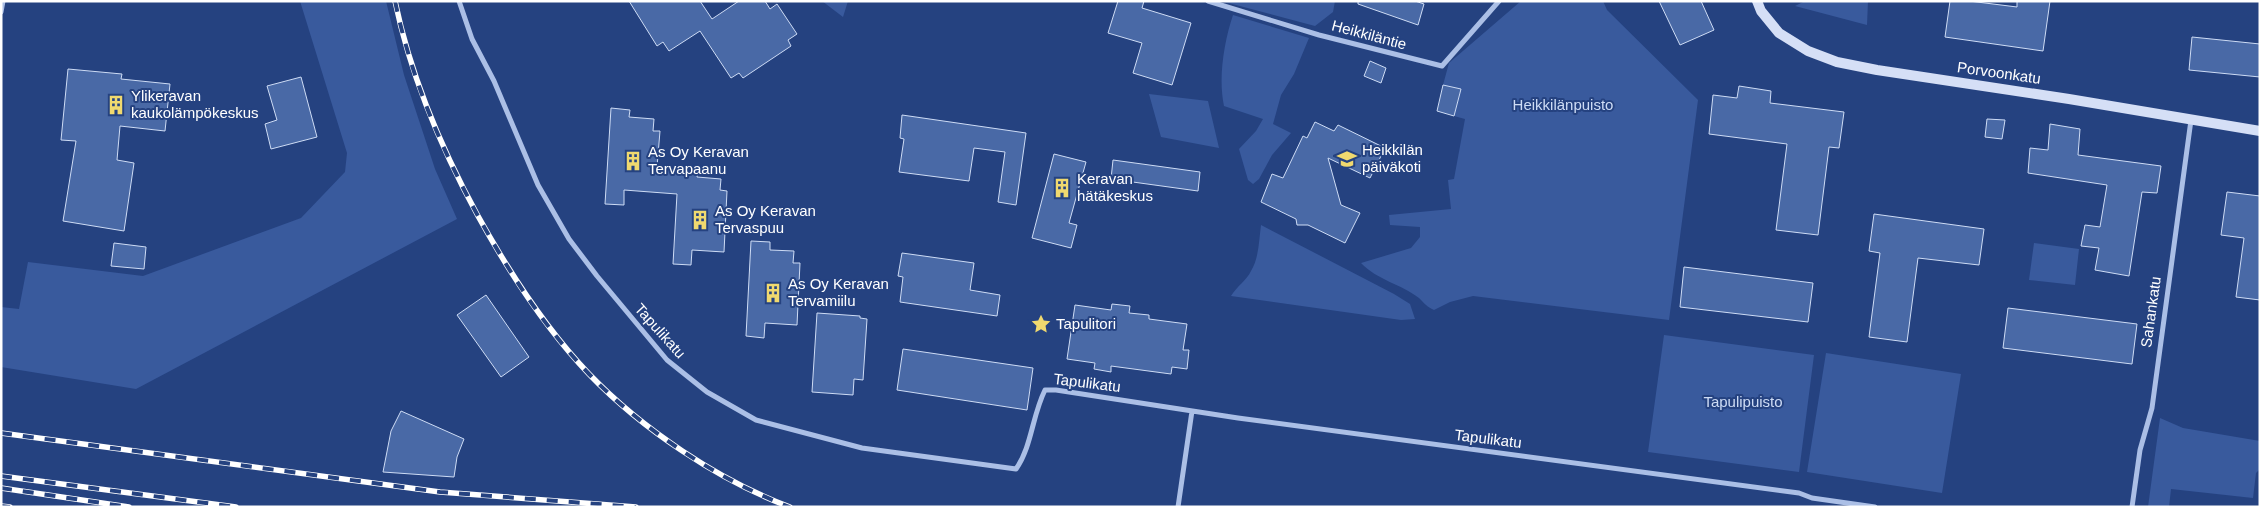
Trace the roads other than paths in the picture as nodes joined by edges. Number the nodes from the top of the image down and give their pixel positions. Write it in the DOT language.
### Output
graph roads {
  1 [pos="3,1"];
  2 [pos="458,1"];
  3 [pos="1208,1"];
  4 [pos="1499,1"];
  5 [pos="1757,1"];
  6 [pos="1,12"];
  7 [pos="2191,119"];
  8 [pos="2260,132"];
  9 [pos="1192,411"];
  10 [pos="1178,507"];
  11 [pos="1875,507"];
  12 [pos="2132,507"];
  1 -- 6 [label="street"];
  2 -- 9 [label="street, Tapulikatu"];
  3 -- 4 [label="street, Heikkiläntie"];
  5 -- 7 [label="street, Porvoonkatu"];
  7 -- 8 [label="street, Porvoonkatu"];
  7 -- 12 [label="street, Sahankatu"];
  9 -- 10 [label="street"];
  9 -- 11 [label="street, Tapulikatu"];
}
